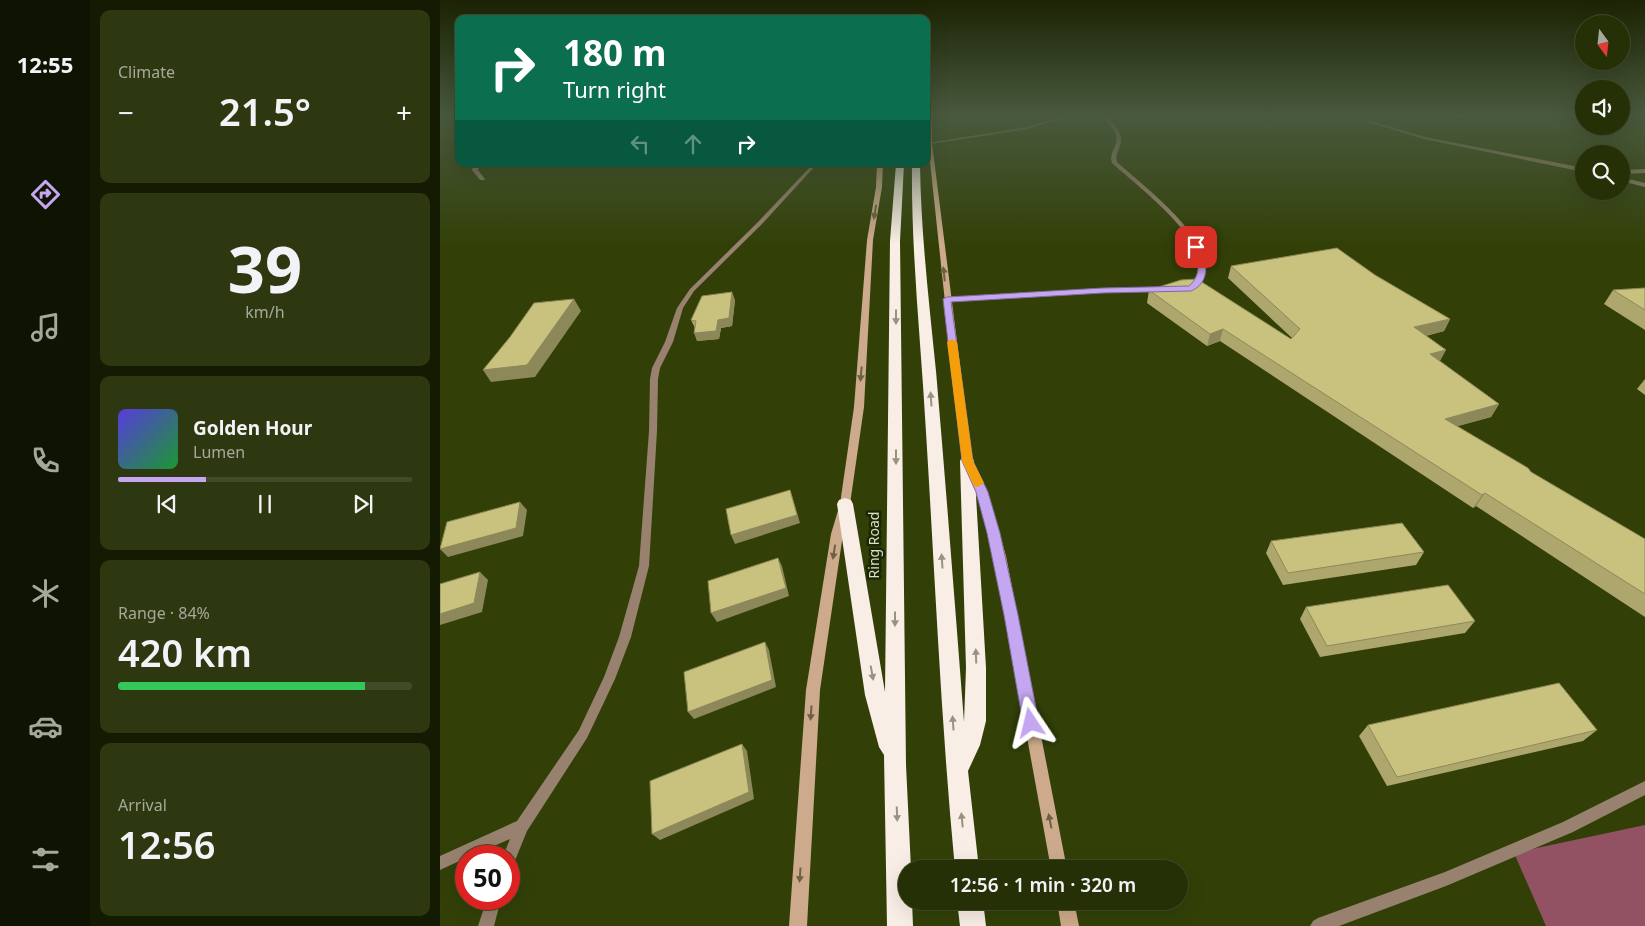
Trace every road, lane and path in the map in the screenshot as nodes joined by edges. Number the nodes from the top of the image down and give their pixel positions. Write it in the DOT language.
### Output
graph roads {
  1 [pos="932,157"];
  2 [pos="1113,157"];
  3 [pos="1520,157"];
  4 [pos="476,167"];
  5 [pos="812,167"];
  6 [pos="880,167"];
  7 [pos="900,167"];
  8 [pos="916,167"];
  9 [pos="1575,168"];
  10 [pos="1645,171"];
  11 [pos="1630,172"];
  12 [pos="482,179"];
  13 [pos="1630,181"];
  14 [pos="1645,185"];
  15 [pos="1170,289"];
  16 [pos="1180,289"];
  17 [pos="947,299"];
  18 [pos="967,461"];
  19 [pos="845,504"];
  20 [pos="895,765"];
  21 [pos="957,772"];
  22 [pos="1645,788"];
  23 [pos="522,826"];
  24 [pos="514,845"];
  25 [pos="966,860"];
  26 [pos="1057,860"];
  27 [pos="440,863"];
  28 [pos="491,910"];
  29 [pos="971,910"];
  30 [pos="1067,910"];
  31 [pos="486,926"];
  32 [pos="798,926"];
  33 [pos="900,926"];
  34 [pos="973,926"];
  35 [pos="1070,926"];
  36 [pos="1318,926"];
  17 -- 1 [label="main road, one-way"];
  2 -- 16 [label="street"];
  3 -- 9 [label="street"];
  4 -- 12 [label="street"];
  5 -- 23 [label="lane"];
  6 -- 19 [label="main road, one-way"];
  7 -- 20 [label="highway, Ring Road, one-way"];
  21 -- 8 [label="highway, one-way"];
  10 -- 11 [label="street"];
  13 -- 14 [label="street"];
  15 -- 17 [label="street"];
  17 -- 18 [label="main road"];
  21 -- 18 [label="highway, one-way"];
  26 -- 18 [label="main road, one-way"];
  19 -- 20 [label="highway, one-way"];
  19 -- 32 [label="main road, one-way"];
  20 -- 33 [label="highway, Ring Road, one-way"];
  25 -- 21 [label="highway, one-way"];
  22 -- 36 [label="lane"];
  23 -- 24 [label="lane"];
  23 -- 27 [label="lane"];
  28 -- 31 [label="lane"];
  29 -- 34 [label="highway"];
  30 -- 35 [label="main road"];
}
